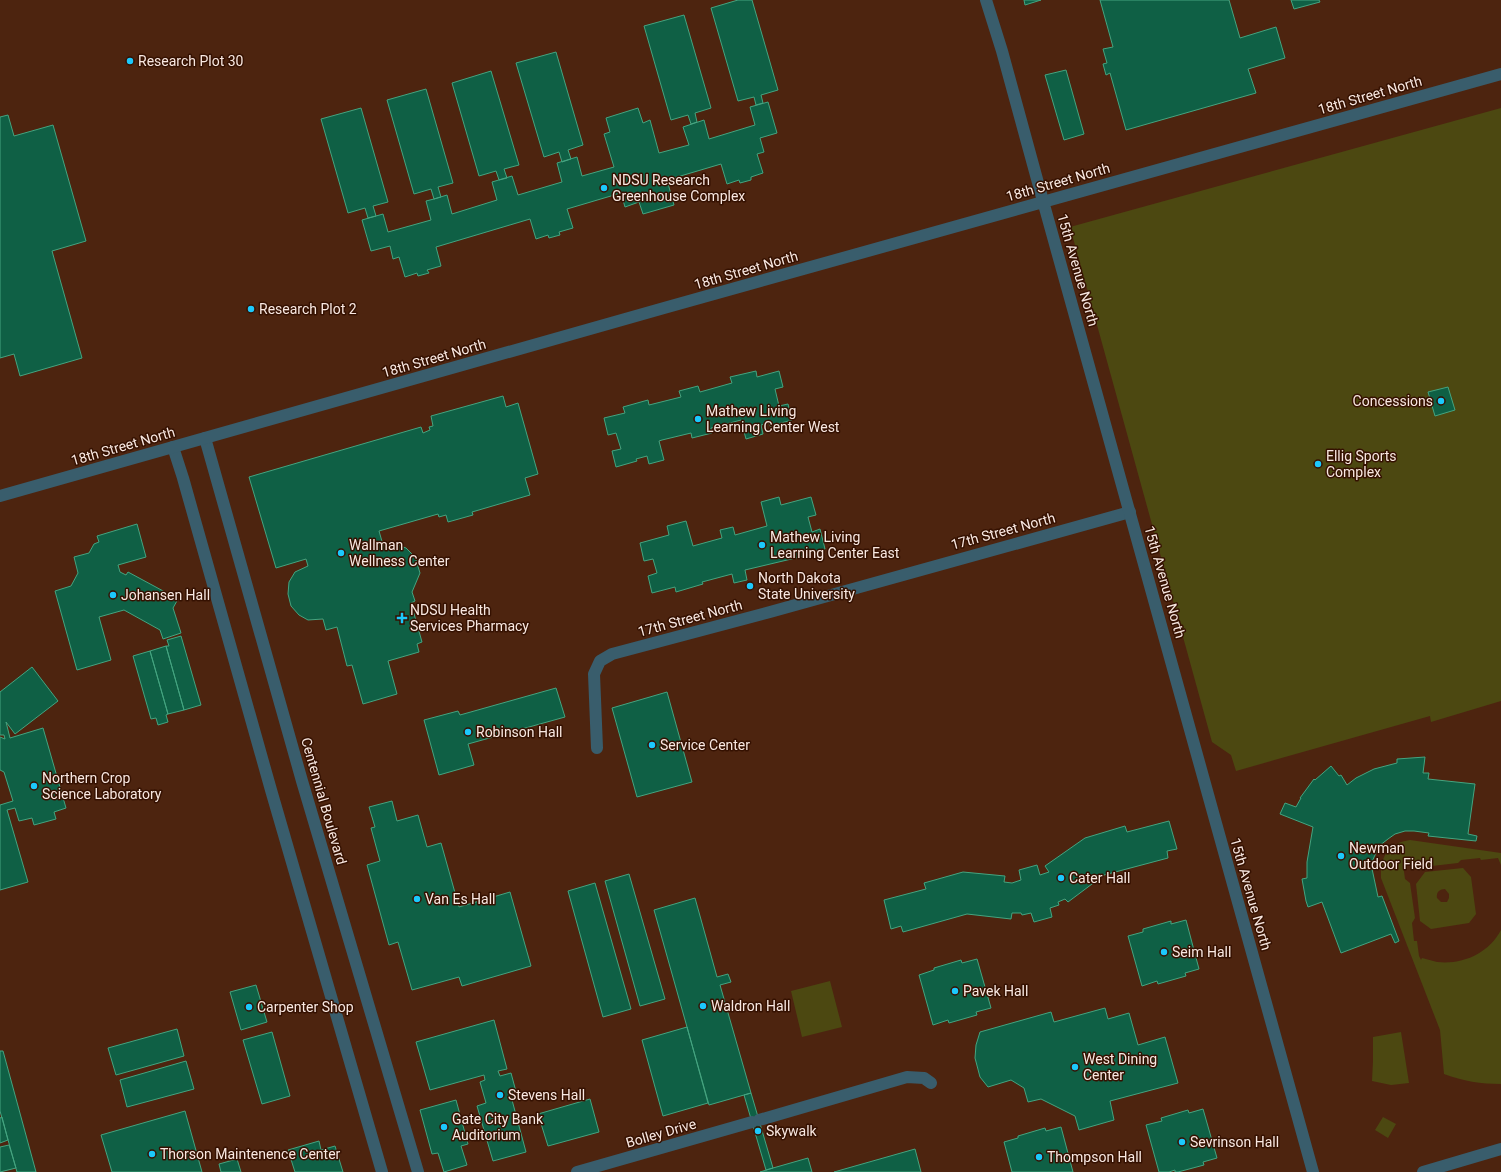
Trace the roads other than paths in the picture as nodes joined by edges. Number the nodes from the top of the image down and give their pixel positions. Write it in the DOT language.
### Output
graph roads {
  1 [pos="986,0"];
  2 [pos="1501,74"];
  3 [pos="1043,202"];
  4 [pos="205,438"];
  5 [pos="173,447"];
  6 [pos="0,496"];
  7 [pos="1130,512"];
  8 [pos="597,748"];
  9 [pos="931,1083"];
  10 [pos="1501,1149"];
  11 [pos="382,1172"];
  12 [pos="418,1172"];
  13 [pos="577,1172"];
  14 [pos="1313,1172"];
  15 [pos="1423,1172"];
  1 -- 3 [label="street, 15th Avenue North"];
  2 -- 3 [label="street, 18th Street North"];
  3 -- 4 [label="street, 18th Street North"];
  3 -- 7 [label="street, 15th Avenue North"];
  4 -- 5 [label="street, 18th Street North"];
  4 -- 12 [label="street, Centennial Boulevard"];
  5 -- 6 [label="street, 18th Street North"];
  5 -- 11 [label="street"];
  7 -- 8 [label="street, 17th Street North"];
  7 -- 14 [label="street, 15th Avenue North"];
  9 -- 13 [label="street, Bolley Drive"];
  10 -- 15 [label="street"];
}
